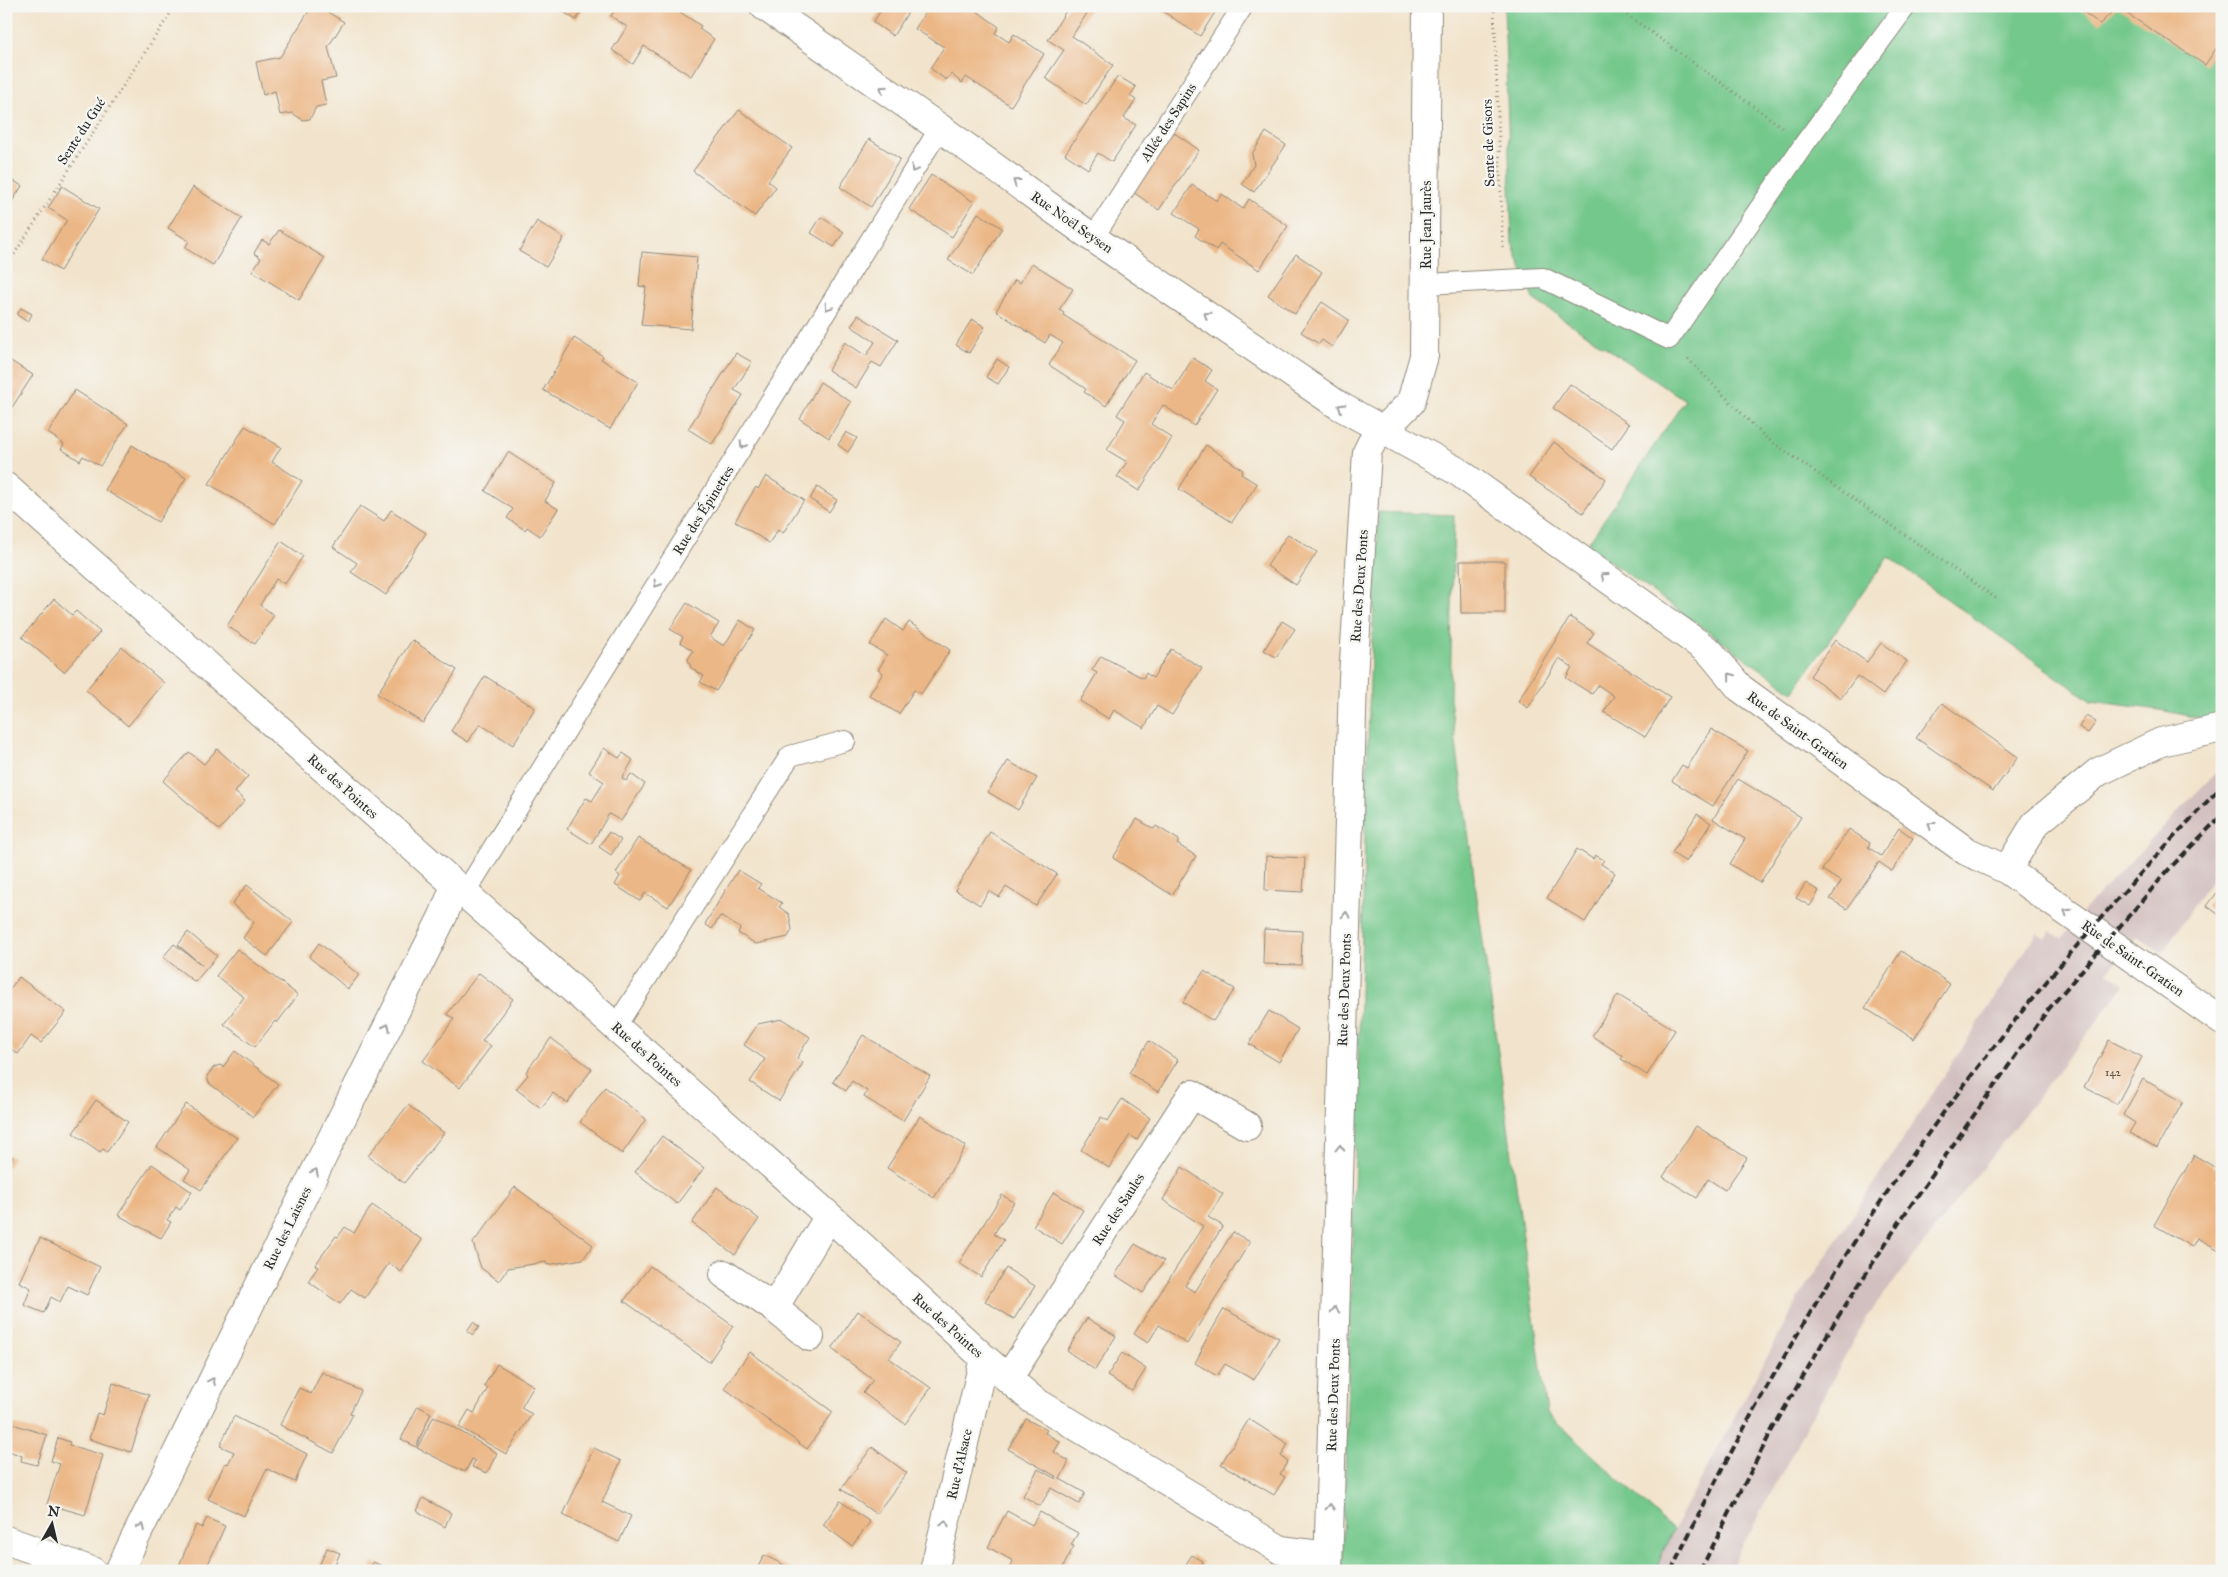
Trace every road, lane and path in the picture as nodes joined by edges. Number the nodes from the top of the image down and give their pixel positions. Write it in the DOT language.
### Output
graph roads {
  1 [pos="174,6"];
  2 [pos="764,6"];
  3 [pos="1243,6"];
  4 [pos="1427,6"];
  5 [pos="1494,6"];
  6 [pos="1615,6"];
  7 [pos="1906,6"];
  8 [pos="940,128"];
  9 [pos="1805,143"];
  10 [pos="1093,238"];
  11 [pos="6,268"];
  12 [pos="1504,279"];
  13 [pos="1426,284"];
  14 [pos="1669,339"];
  15 [pos="1384,430"];
  16 [pos="6,487"];
  17 [pos="1996,599"];
  18 [pos="2222,728"];
  19 [pos="845,741"];
  20 [pos="2007,870"];
  21 [pos="460,889"];
  22 [pos="2222,1021"];
  23 [pos="616,1026"];
  24 [pos="1247,1126"];
  25 [pos="829,1216"];
  26 [pos="724,1274"];
  27 [pos="774,1308"];
  28 [pos="810,1337"];
  29 [pos="984,1358"];
  30 [pos="1009,1378"];
  31 [pos="6,1540"];
  32 [pos="1328,1564"];
  33 [pos="92,1571"];
  34 [pos="119,1571"];
  35 [pos="934,1571"];
  1 -- 11 [label="path, Sente du Gué"];
  8 -- 2 [label="street, Rue Noël Seysen, one-way"];
  3 -- 10 [label="lane, Allée des Sapins"];
  4 -- 13 [label="street, Rue Jean Jaurès"];
  5 -- 12 [label="path, Sente de Gisors"];
  6 -- 9 [label="path"];
  7 -- 9 [label="lane"];
  10 -- 8 [label="street, Rue Noël Seysen, one-way"];
  8 -- 21 [label="lane, Rue des Épinettes, one-way"];
  9 -- 14 [label="lane"];
  15 -- 10 [label="street, Rue Noël Seysen, one-way"];
  12 -- 13 [label="lane"];
  12 -- 14 [label="lane"];
  13 -- 15 [label="street, Rue Jean Jaurès"];
  14 -- 17 [label="path"];
  20 -- 15 [label="street, Rue de Saint-Gratien, one-way"];
  32 -- 15 [label="street, Rue des Deux Ponts, one-way"];
  16 -- 21 [label="street, Rue des Pointes"];
  18 -- 20 [label="street"];
  19 -- 23 [label="lane"];
  22 -- 20 [label="street, Rue de Saint-Gratien, one-way"];
  21 -- 23 [label="street, Rue des Pointes"];
  34 -- 21 [label="street, Rue des Laisnes, one-way"];
  23 -- 25 [label="street, Rue des Pointes"];
  24 -- 30 [label="street, Rue des Saules"];
  25 -- 27 [label="street"];
  25 -- 29 [label="street, Rue des Pointes"];
  26 -- 27 [label="street"];
  27 -- 28 [label="street"];
  29 -- 30 [label="street, Rue des Pointes"];
  35 -- 29 [label="street, Rue d'Alsace, one-way"];
  30 -- 32 [label="street, Rue des Pointes"];
  31 -- 33 [label="street"];
}
